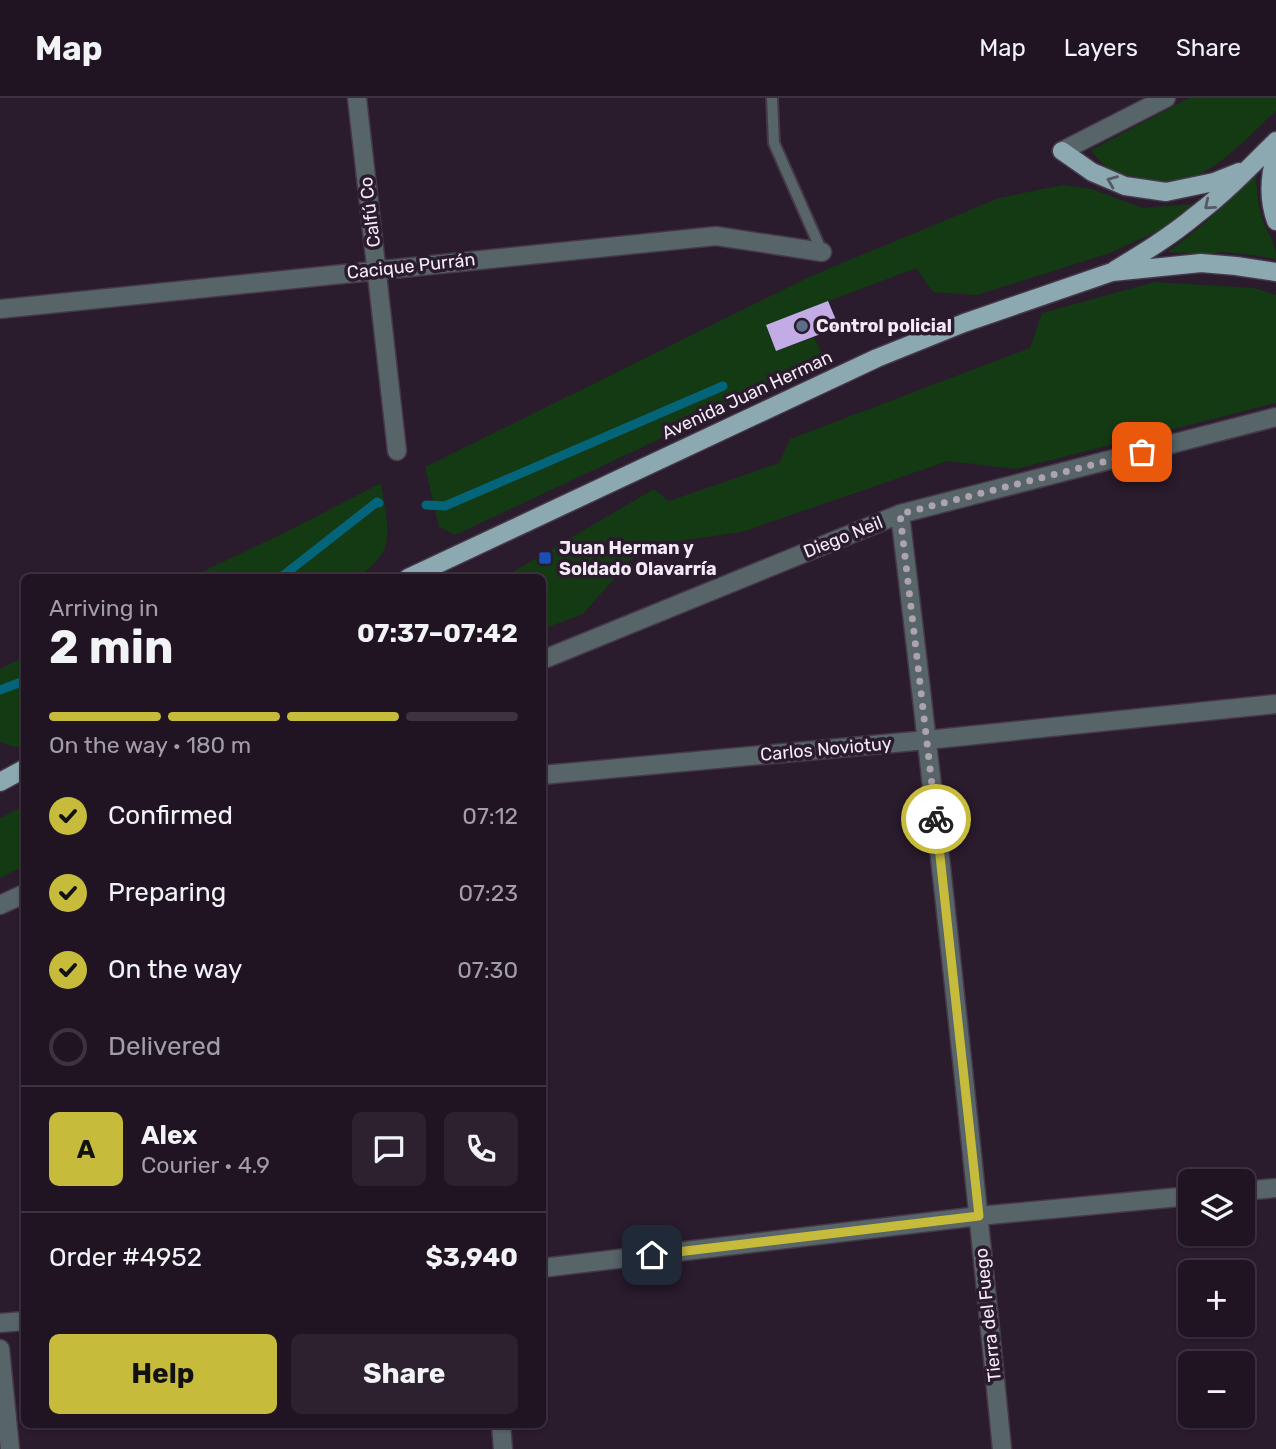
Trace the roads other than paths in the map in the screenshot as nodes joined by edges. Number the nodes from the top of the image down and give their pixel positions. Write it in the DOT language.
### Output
graph roads {
  1 [pos="357,98"];
  2 [pos="772,98"];
  3 [pos="1166,98"];
  4 [pos="1276,141"];
  5 [pos="1062,151"];
  6 [pos="1276,154"];
  7 [pos="1249,168"];
  8 [pos="1276,221"];
  9 [pos="822,252"];
  10 [pos="377,270"];
  11 [pos="1112,272"];
  12 [pos="1276,272"];
  13 [pos="0,309"];
  14 [pos="1276,417"];
  15 [pos="397,451"];
  16 [pos="900,514"];
  17 [pos="416,574"];
  18 [pos="546,658"];
  19 [pos="1276,704"];
  20 [pos="927,740"];
  21 [pos="21,771"];
  22 [pos="546,775"];
  23 [pos="0,782"];
  24 [pos="21,895"];
  25 [pos="0,905"];
  26 [pos="1276,1188"];
  27 [pos="1255,1190"];
  28 [pos="1178,1197"];
  29 [pos="979,1216"];
  30 [pos="546,1268"];
  31 [pos="21,1321"];
  32 [pos="0,1323"];
  33 [pos="0,1349"];
  34 [pos="501,1428"];
  35 [pos="10,1449"];
  36 [pos="503,1449"];
  37 [pos="1002,1449"];
  1 -- 10 [label="street, Calfú Co"];
  2 -- 9 [label="lane"];
  3 -- 5 [label="street"];
  4 -- 7 [label="main road, Avenida Juan Herman"];
  7 -- 5 [label="main road, one-way"];
  6 -- 8 [label="main road"];
  7 -- 11 [label="main road, Avenida Juan Herman, one-way"];
  9 -- 10 [label="street, Cacique Purrán"];
  10 -- 13 [label="street, Cacique Purrán"];
  10 -- 15 [label="street, Calfú Co"];
  11 -- 12 [label="main road, Avenida Juan Herman"];
  11 -- 17 [label="main road, Avenida Juan Herman"];
  14 -- 16 [label="street, Diego Neil"];
  16 -- 18 [label="street, Diego Neil"];
  16 -- 20 [label="street, Tierra del Fuego"];
  19 -- 20 [label="street, Carlos Noviotuy"];
  20 -- 22 [label="street, Carlos Noviotuy"];
  20 -- 29 [label="street, Tierra del Fuego"];
  21 -- 23 [label="main road"];
  24 -- 25 [label="street"];
  26 -- 27 [label="street"];
  28 -- 29 [label="street"];
  29 -- 30 [label="street"];
  29 -- 37 [label="street, Tierra del Fuego"];
  31 -- 32 [label="street"];
  33 -- 35 [label="street"];
  34 -- 36 [label="street"];
}
